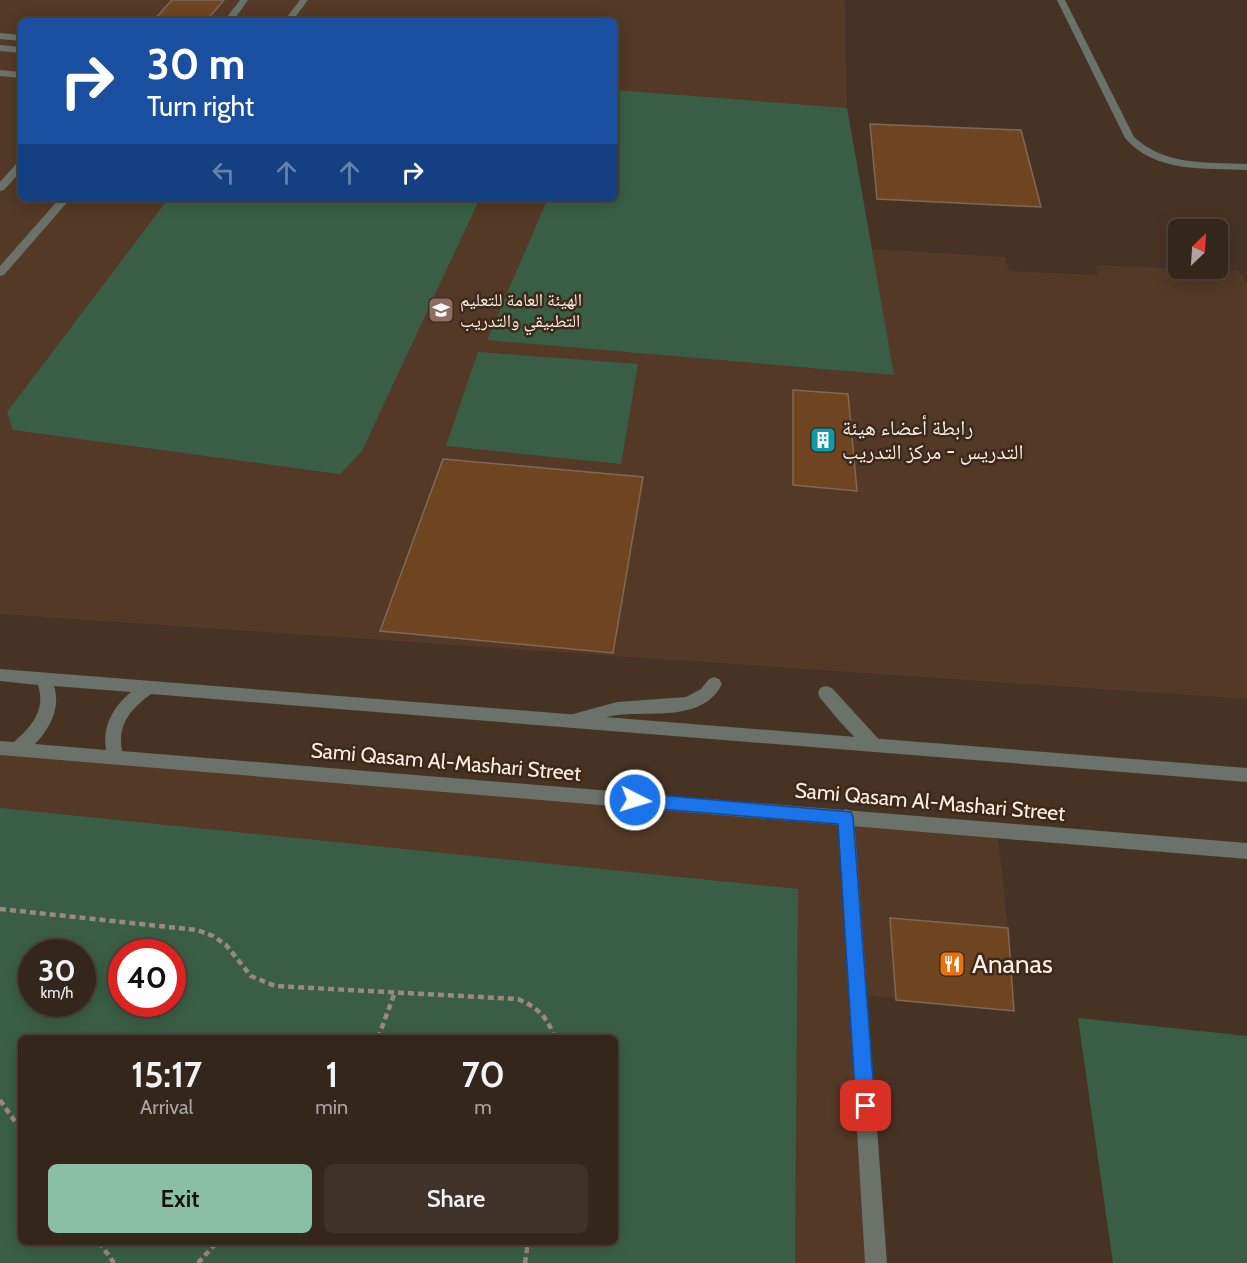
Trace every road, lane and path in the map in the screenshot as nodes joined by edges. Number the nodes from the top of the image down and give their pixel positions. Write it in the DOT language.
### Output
graph roads {
  1 [pos="244,0"];
  2 [pos="304,0"];
  3 [pos="1061,0"];
  4 [pos="230,18"];
  5 [pos="290,18"];
  6 [pos="0,36"];
  7 [pos="18,38"];
  8 [pos="0,48"];
  9 [pos="18,50"];
  10 [pos="0,73"];
  11 [pos="18,75"];
  12 [pos="1247,167"];
  13 [pos="18,168"];
  14 [pos="0,188"];
  15 [pos="63,201"];
  16 [pos="0,273"];
  17 [pos="0,675"];
  18 [pos="44,679"];
  19 [pos="714,684"];
  20 [pos="147,688"];
  21 [pos="826,693"];
  22 [pos="571,721"];
  23 [pos="876,745"];
  24 [pos="0,748"];
  25 [pos="18,749"];
  26 [pos="115,757"];
  27 [pos="1247,775"];
  28 [pos="846,817"];
  29 [pos="1247,851"];
  30 [pos="0,909"];
  31 [pos="395,992"];
  32 [pos="379,1035"];
  33 [pos="553,1035"];
  34 [pos="0,1100"];
  35 [pos="18,1126"];
  36 [pos="101,1245"];
  37 [pos="214,1245"];
  38 [pos="528,1245"];
  39 [pos="114,1263"];
  40 [pos="198,1263"];
  41 [pos="525,1263"];
  42 [pos="876,1263"];
  1 -- 4 [label="street"];
  2 -- 5 [label="street"];
  3 -- 12 [label="street"];
  6 -- 7 [label="street"];
  8 -- 9 [label="street"];
  10 -- 11 [label="street"];
  13 -- 14 [label="street"];
  15 -- 16 [label="street"];
  17 -- 18 [label="street"];
  18 -- 20 [label="street"];
  18 -- 25 [label="street"];
  19 -- 22 [label="street"];
  20 -- 22 [label="street"];
  20 -- 26 [label="street"];
  21 -- 23 [label="street"];
  22 -- 23 [label="street"];
  23 -- 27 [label="street"];
  24 -- 25 [label="street, Sami Qasam Al-Mashari Street"];
  25 -- 26 [label="street, Sami Qasam Al-Mashari Street"];
  26 -- 28 [label="street, Sami Qasam Al-Mashari Street"];
  28 -- 29 [label="street, Sami Qasam Al-Mashari Street"];
  28 -- 42 [label="street"];
  30 -- 31 [label="path"];
  31 -- 32 [label="path"];
  31 -- 33 [label="path"];
  34 -- 35 [label="path"];
  36 -- 39 [label="path"];
  37 -- 40 [label="path"];
  38 -- 41 [label="path"];
}
